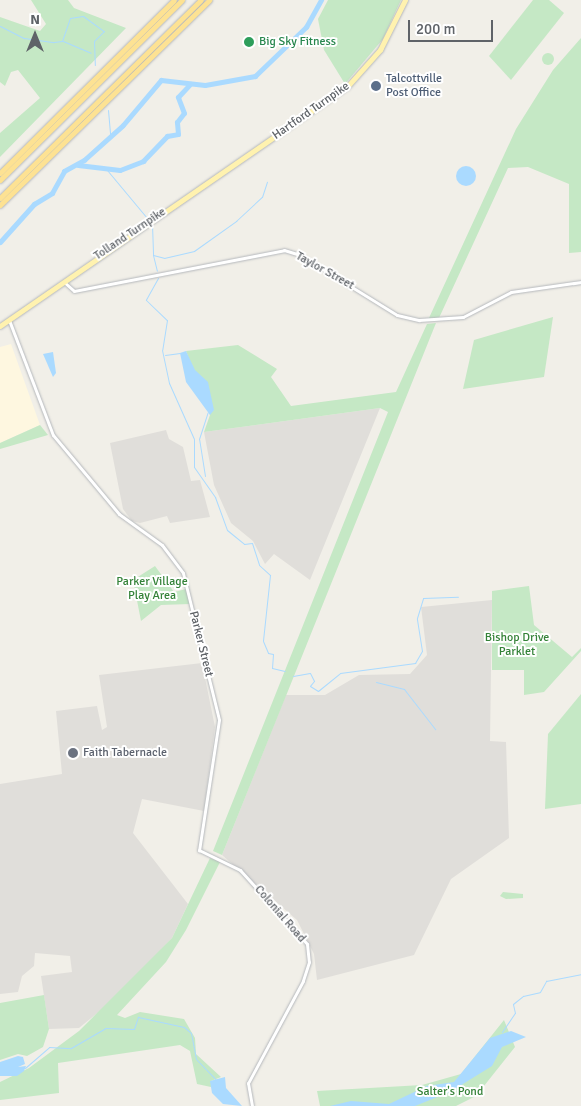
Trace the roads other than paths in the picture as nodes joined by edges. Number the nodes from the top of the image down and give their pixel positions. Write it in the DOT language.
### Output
graph roads {
  1 [pos="174,0"];
  2 [pos="182,0"];
  3 [pos="201,0"];
  4 [pos="209,0"];
  5 [pos="405,0"];
  6 [pos="262,145"];
  7 [pos="0,173"];
  8 [pos="0,180"];
  9 [pos="0,198"];
  10 [pos="0,205"];
  11 [pos="63,280"];
  12 [pos="581,282"];
  13 [pos="8,320"];
  14 [pos="0,326"];
  15 [pos="200,850"];
  16 [pos="252,1106"];
  1 -- 7 [label="highway"];
  2 -- 8 [label="highway"];
  3 -- 9 [label="highway"];
  4 -- 10 [label="highway"];
  5 -- 6 [label="main road, Hartford Turnpike"];
  6 -- 11 [label="main road, Tolland Turnpike"];
  11 -- 12 [label="street, Taylor Street"];
  11 -- 13 [label="main road, Tolland Turnpike"];
  13 -- 14 [label="main road, Tolland Turnpike"];
  13 -- 15 [label="street, Parker Street"];
  15 -- 16 [label="street, Colonial Road"];
}
